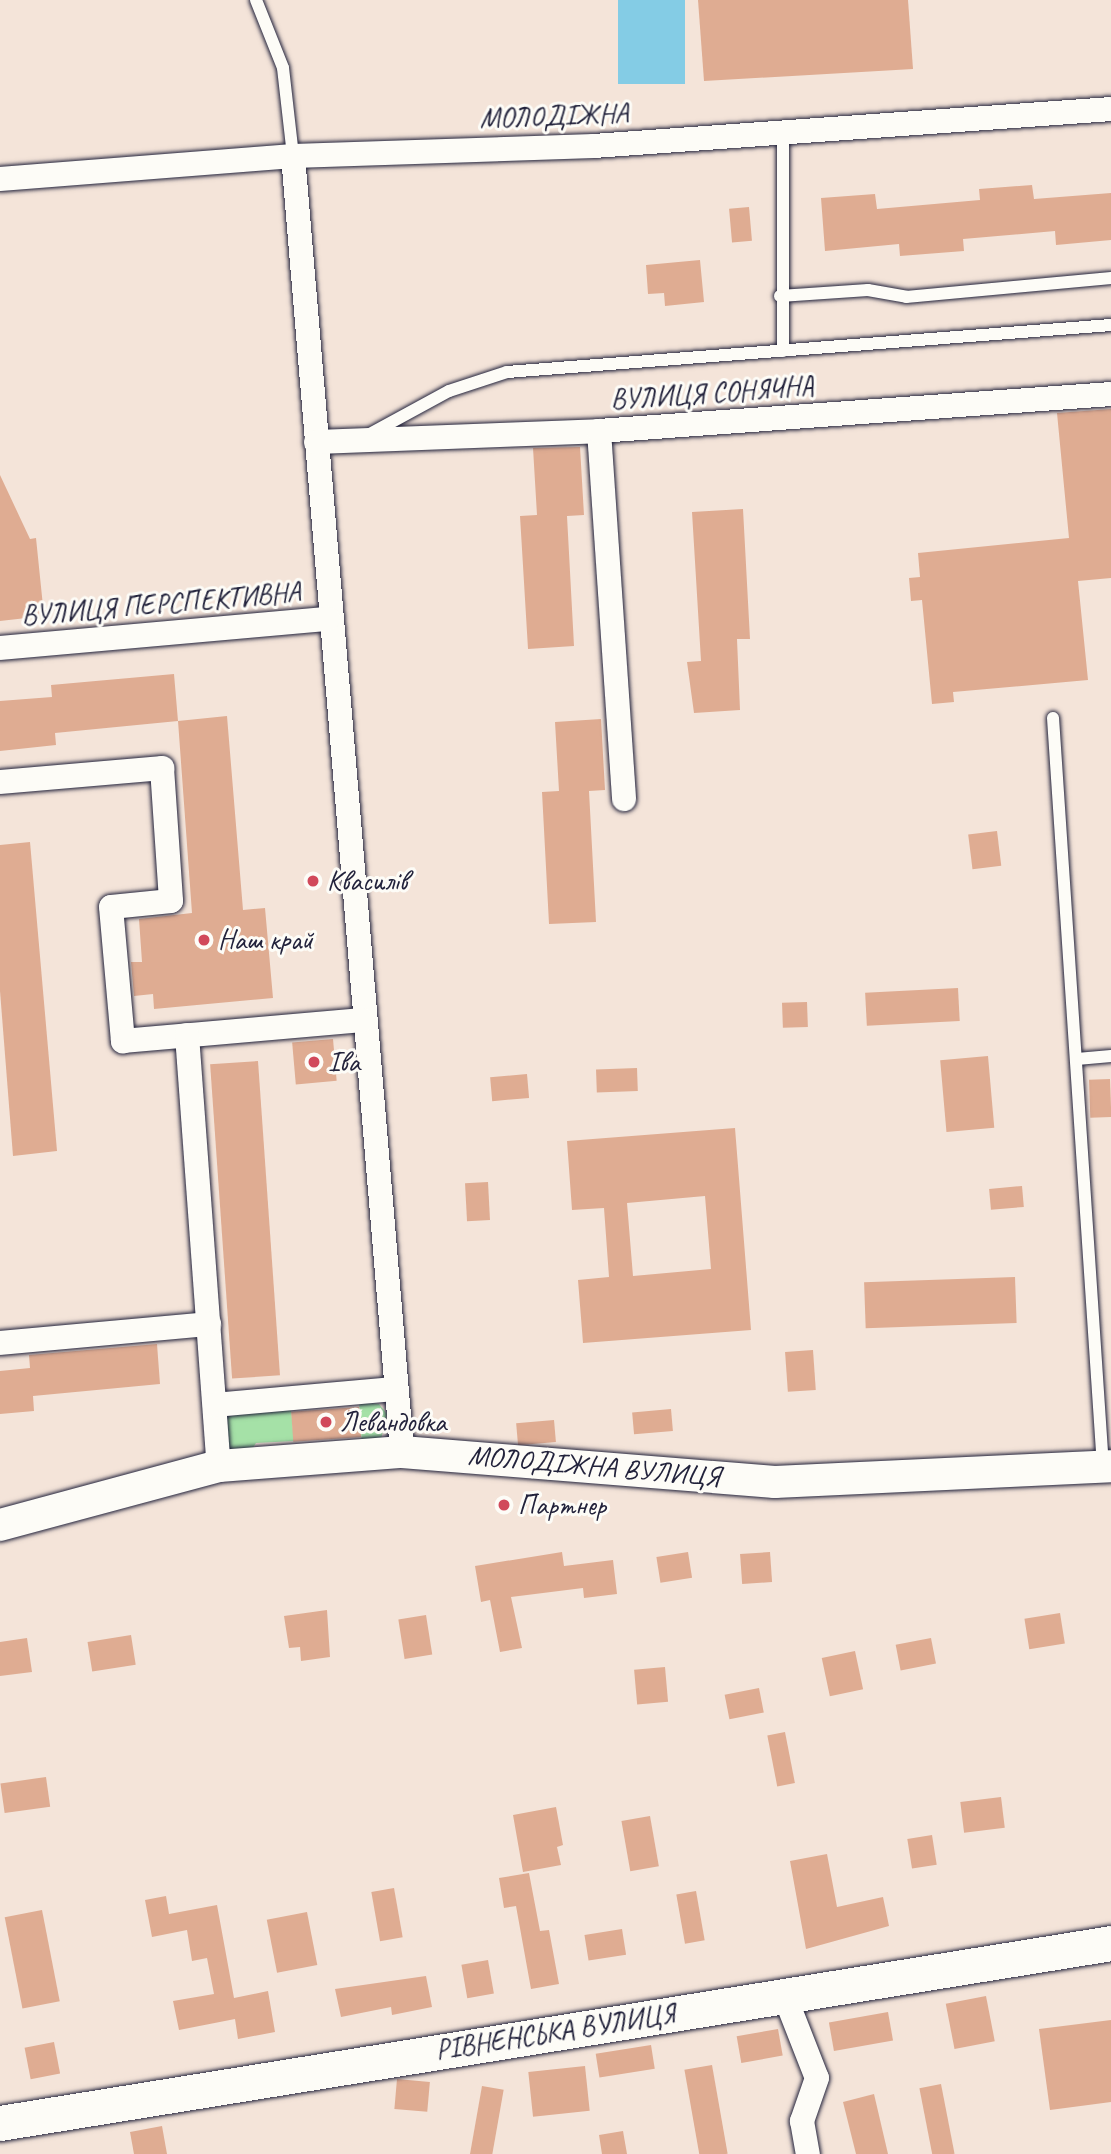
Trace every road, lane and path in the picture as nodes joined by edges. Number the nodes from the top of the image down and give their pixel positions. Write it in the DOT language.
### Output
graph roads {
  1 [pos="256,0"];
  2 [pos="1111,109"];
  3 [pos="783,132"];
  4 [pos="293,156"];
  5 [pos="0,179"];
  6 [pos="1111,278"];
  7 [pos="780,296"];
  8 [pos="1111,325"];
  9 [pos="783,351"];
  10 [pos="1111,394"];
  11 [pos="599,431"];
  12 [pos="360,439"];
  13 [pos="316,442"];
  14 [pos="328,619"];
  15 [pos="0,648"];
  16 [pos="1053,719"];
  17 [pos="0,782"];
  18 [pos="624,799"];
  19 [pos="362,1020"];
  20 [pos="187,1035"];
  21 [pos="1111,1056"];
  22 [pos="1077,1059"];
  23 [pos="209,1324"];
  24 [pos="0,1343"];
  25 [pos="396,1389"];
  26 [pos="215,1405"];
  27 [pos="402,1452"];
  28 [pos="219,1466"];
  29 [pos="1107,1466"];
  30 [pos="0,1525"];
  31 [pos="1111,1943"];
  32 [pos="784,1994"];
  33 [pos="0,2123"];
  34 [pos="808,2154"];
  1 -- 4 [label="lane"];
  2 -- 3 [label="street, МОЛОДІЖНА"];
  3 -- 4 [label="street, МОЛОДІЖНА"];
  3 -- 7 [label="lane"];
  4 -- 5 [label="street, МОЛОДІЖНА"];
  4 -- 13 [label="street"];
  6 -- 7 [label="lane"];
  7 -- 9 [label="lane"];
  8 -- 9 [label="lane"];
  9 -- 12 [label="lane"];
  10 -- 11 [label="street, ВУЛИЦЯ СОНЯЧНА"];
  11 -- 12 [label="street, ВУЛИЦЯ СОНЯЧНА"];
  11 -- 18 [label="street"];
  12 -- 13 [label="street, ВУЛИЦЯ СОНЯЧНА"];
  13 -- 14 [label="street"];
  14 -- 15 [label="street, ВУЛИЦЯ ПЕРСПЕКТИВНА"];
  14 -- 19 [label="street"];
  16 -- 22 [label="lane"];
  17 -- 20 [label="street"];
  19 -- 20 [label="street"];
  19 -- 25 [label="street"];
  20 -- 23 [label="street"];
  21 -- 22 [label="lane"];
  22 -- 29 [label="lane"];
  23 -- 24 [label="street"];
  23 -- 26 [label="street"];
  25 -- 26 [label="street"];
  25 -- 27 [label="street"];
  26 -- 28 [label="street"];
  27 -- 28 [label="street, МОЛОДІЖНА ВУЛИЦЯ"];
  27 -- 29 [label="street, МОЛОДІЖНА ВУЛИЦЯ"];
  28 -- 30 [label="street, МОЛОДІЖНА ВУЛИЦЯ"];
  31 -- 32 [label="main road, РІВНЕНСЬКА ВУЛИЦЯ"];
  32 -- 33 [label="main road, РІВНЕНСЬКА ВУЛИЦЯ"];
  32 -- 34 [label="street"];
}
